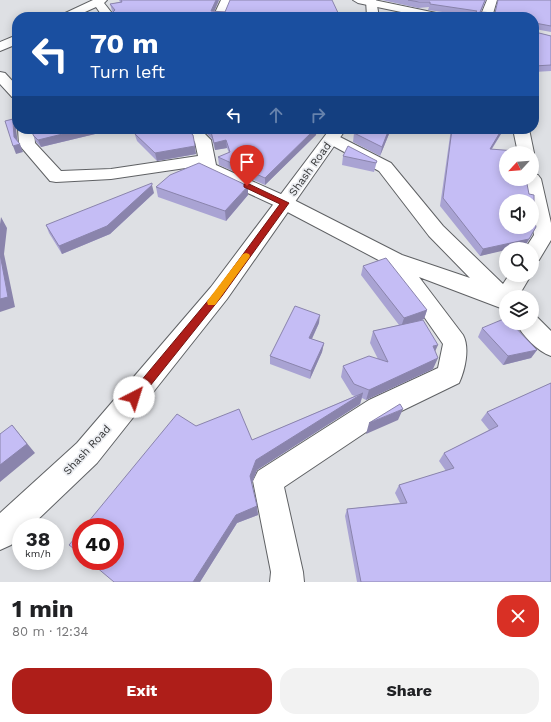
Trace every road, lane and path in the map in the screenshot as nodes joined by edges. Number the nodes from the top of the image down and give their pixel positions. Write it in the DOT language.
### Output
graph roads {
  1 [pos="226,0"];
  2 [pos="358,0"];
  3 [pos="492,0"];
  4 [pos="100,1"];
  5 [pos="372,2"];
  6 [pos="76,12"];
  7 [pos="107,12"];
  8 [pos="221,12"];
  9 [pos="373,12"];
  10 [pos="418,12"];
  11 [pos="488,12"];
  12 [pos="12,41"];
  13 [pos="0,47"];
  14 [pos="0,76"];
  15 [pos="12,89"];
  16 [pos="26,134"];
  17 [pos="196,134"];
  18 [pos="335,134"];
  19 [pos="522,134"];
  20 [pos="525,146"];
  21 [pos="207,160"];
  22 [pos="534,186"];
  23 [pos="285,203"];
  24 [pos="539,243"];
  25 [pos="395,260"];
  26 [pos="499,292"];
  27 [pos="499,297"];
  28 [pos="535,330"];
  29 [pos="551,346"];
  30 [pos="0,534"];
  31 [pos="287,582"];
  1 -- 8 [label="street"];
  2 -- 5 [label="street"];
  3 -- 11 [label="street"];
  4 -- 6 [label="street"];
  4 -- 7 [label="street"];
  5 -- 9 [label="street"];
  5 -- 10 [label="street"];
  12 -- 13 [label="street"];
  14 -- 15 [label="street"];
  16 -- 21 [label="street"];
  17 -- 21 [label="street"];
  18 -- 23 [label="street, Shash Road"];
  18 -- 26 [label="street"];
  19 -- 20 [label="street"];
  21 -- 23 [label="street"];
  22 -- 24 [label="street"];
  23 -- 25 [label="street"];
  23 -- 30 [label="street, Shash Road"];
  25 -- 27 [label="street"];
  25 -- 31 [label="street"];
  28 -- 29 [label="street"];
}
